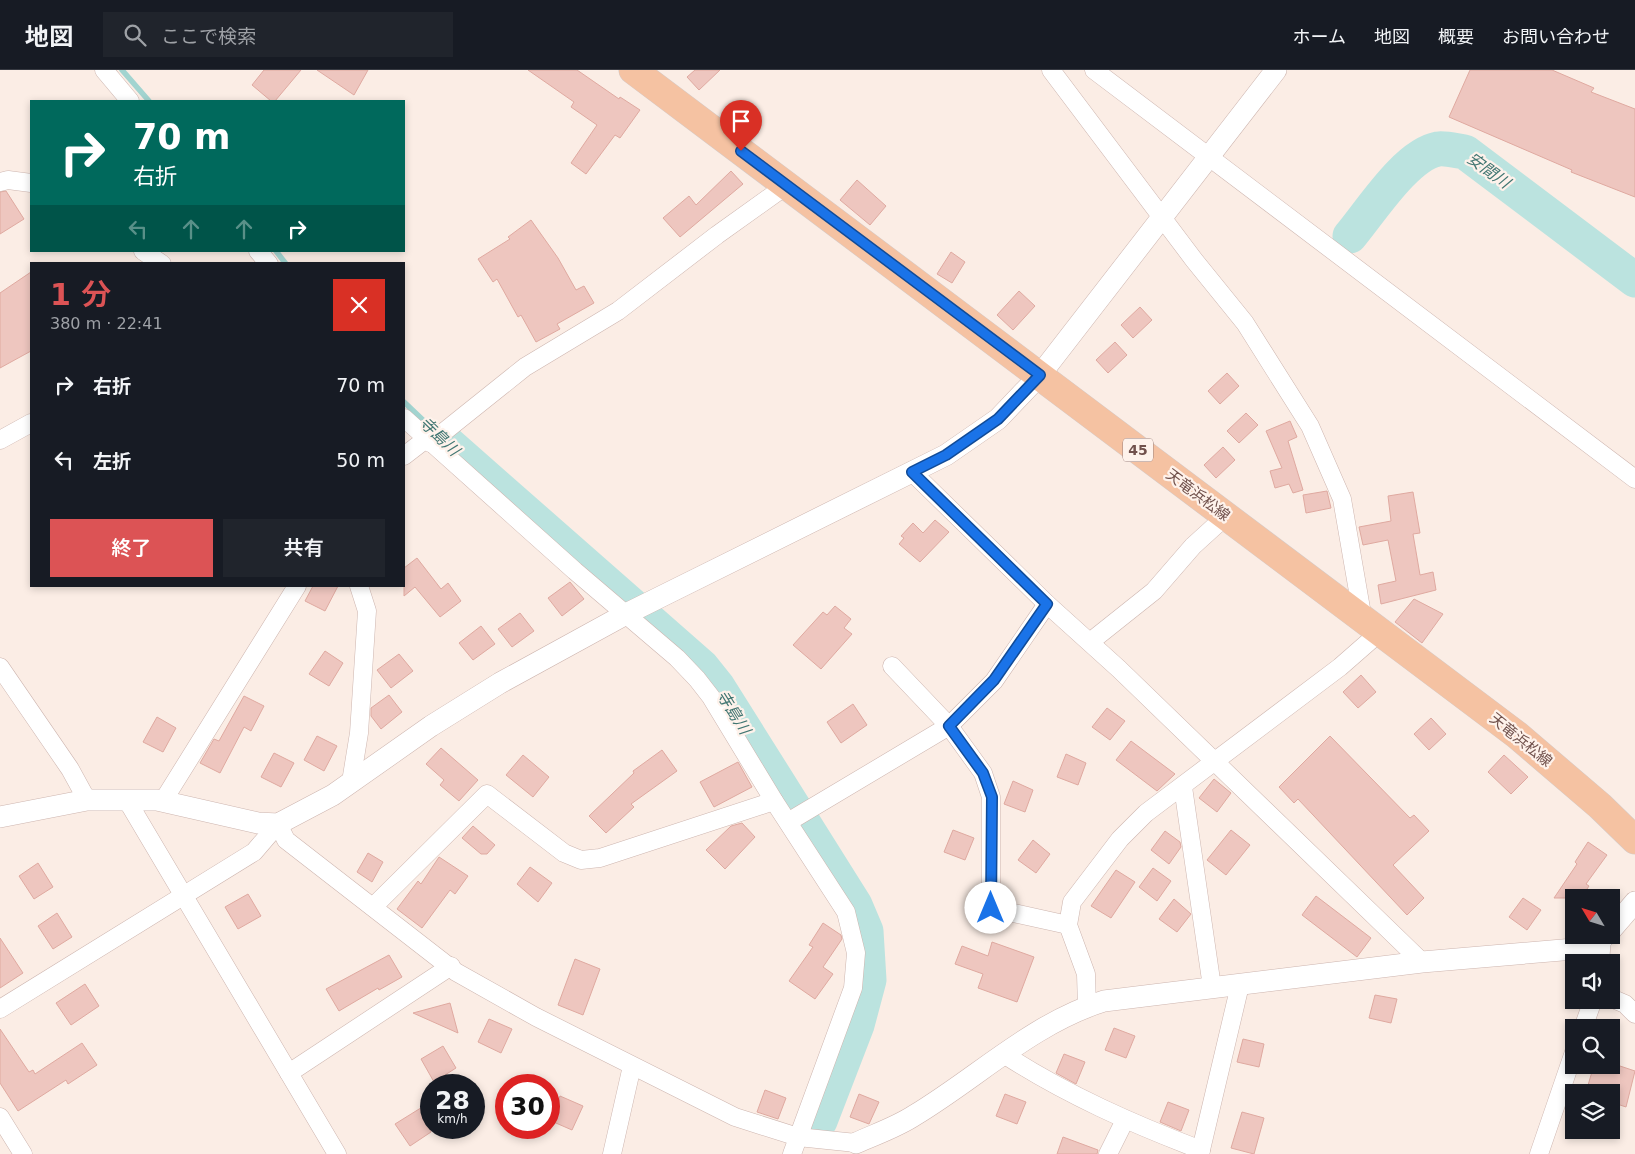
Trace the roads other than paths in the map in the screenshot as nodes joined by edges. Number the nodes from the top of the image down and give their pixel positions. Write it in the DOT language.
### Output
graph roads {
  1 [pos="104,70"];
  2 [pos="633,70"];
  3 [pos="1051,70"];
  4 [pos="1094,70"];
  5 [pos="1276,70"];
  6 [pos="129,100"];
  7 [pos="1209,156"];
  8 [pos="3,176"];
  9 [pos="30,183"];
  10 [pos="787,186"];
  11 [pos="1162,217"];
  12 [pos="144,252"];
  13 [pos="259,252"];
  14 [pos="159,262"];
  15 [pos="267,262"];
  16 [pos="1040,375"];
  17 [pos="405,419"];
  18 [pos="30,424"];
  19 [pos="433,438"];
  20 [pos="0,440"];
  21 [pos="405,455"];
  22 [pos="912,472"];
  23 [pos="1635,479"];
  24 [pos="1226,516"];
  25 [pos="296,587"];
  26 [pos="359,587"];
  27 [pos="1047,604"];
  28 [pos="633,611"];
  29 [pos="1371,626"];
  30 [pos="1090,642"];
  31 [pos="0,666"];
  32 [pos="892,666"];
  33 [pos="949,726"];
  34 [pos="1216,762"];
  35 [pos="351,782"];
  36 [pos="1183,787"];
  37 [pos="87,800"];
  38 [pos="163,801"];
  39 [pos="774,801"];
  40 [pos="128,802"];
  41 [pos="0,817"];
  42 [pos="795,818"];
  43 [pos="278,824"];
  44 [pos="1635,840"];
  45 [pos="184,896"];
  46 [pos="1635,902"];
  47 [pos="374,907"];
  48 [pos="1620,920"];
  49 [pos="1068,925"];
  50 [pos="1596,944"];
  51 [pos="1422,962"];
  52 [pos="451,966"];
  53 [pos="1240,985"];
  54 [pos="1212,987"];
  55 [pos="1620,1002"];
  56 [pos="1086,1007"];
  57 [pos="0,1009"];
  58 [pos="1635,1014"];
  59 [pos="1005,1055"];
  60 [pos="632,1066"];
  61 [pos="289,1073"];
  62 [pos="1566,1074"];
  63 [pos="0,1116"];
  64 [pos="1125,1120"];
  65 [pos="798,1137"];
  66 [pos="849,1149"];
  67 [pos="330,1152"];
  68 [pos="1201,1152"];
  69 [pos="23,1154"];
  70 [pos="612,1154"];
  71 [pos="792,1154"];
  72 [pos="1108,1154"];
  73 [pos="1539,1154"];
  1 -- 6 [label="street"];
  2 -- 10 [label="main road, 天竜浜松線 / 45"];
  3 -- 11 [label="street"];
  4 -- 7 [label="street"];
  5 -- 7 [label="street"];
  7 -- 11 [label="street"];
  7 -- 23 [label="street"];
  8 -- 9 [label="street"];
  10 -- 16 [label="main road, 天竜浜松線 / 45"];
  10 -- 19 [label="street"];
  11 -- 16 [label="street"];
  11 -- 29 [label="street"];
  12 -- 14 [label="street"];
  13 -- 15 [label="street"];
  16 -- 22 [label="street"];
  16 -- 24 [label="main road, 天竜浜松線 / 45"];
  17 -- 19 [label="street"];
  18 -- 20 [label="street"];
  19 -- 21 [label="street"];
  19 -- 28 [label="street"];
  22 -- 27 [label="street"];
  22 -- 28 [label="street"];
  24 -- 29 [label="main road, 天竜浜松線 / 45"];
  24 -- 30 [label="street"];
  25 -- 38 [label="street"];
  26 -- 35 [label="street"];
  27 -- 30 [label="street"];
  27 -- 33 [label="street"];
  28 -- 35 [label="street"];
  28 -- 39 [label="street"];
  29 -- 34 [label="street"];
  29 -- 44 [label="main road, 天竜浜松線 / 45"];
  30 -- 34 [label="street"];
  31 -- 37 [label="street"];
  32 -- 33 [label="street"];
  33 -- 42 [label="street"];
  33 -- 49 [label="street"];
  34 -- 36 [label="street"];
  34 -- 51 [label="street"];
  35 -- 43 [label="street"];
  36 -- 49 [label="street"];
  36 -- 54 [label="street"];
  37 -- 40 [label="street"];
  37 -- 41 [label="street"];
  38 -- 40 [label="street"];
  38 -- 43 [label="street"];
  39 -- 42 [label="street"];
  39 -- 47 [label="street"];
  40 -- 45 [label="street"];
  42 -- 65 [label="street"];
  43 -- 45 [label="street"];
  43 -- 47 [label="street"];
  45 -- 57 [label="street"];
  45 -- 61 [label="street"];
  46 -- 48 [label="street"];
  47 -- 52 [label="street"];
  49 -- 56 [label="street"];
  50 -- 51 [label="street"];
  51 -- 53 [label="street"];
  52 -- 60 [label="street"];
  52 -- 61 [label="street"];
  53 -- 54 [label="street"];
  53 -- 68 [label="street"];
  54 -- 56 [label="street"];
  55 -- 58 [label="street"];
  56 -- 59 [label="street"];
  59 -- 64 [label="street"];
  59 -- 66 [label="street"];
  60 -- 65 [label="street"];
  60 -- 70 [label="street"];
  61 -- 67 [label="street"];
  62 -- 73 [label="street"];
  63 -- 69 [label="street"];
  64 -- 68 [label="street"];
  64 -- 72 [label="street"];
  65 -- 66 [label="street"];
  65 -- 71 [label="street"];
}
